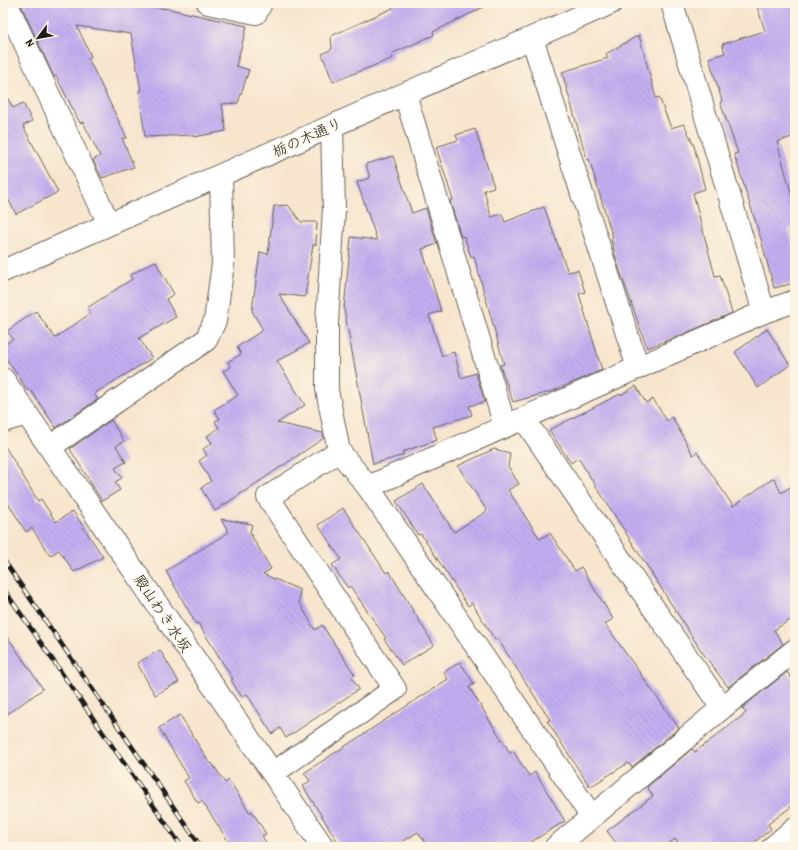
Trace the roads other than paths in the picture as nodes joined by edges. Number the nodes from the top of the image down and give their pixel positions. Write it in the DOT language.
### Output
graph roads {
  1 [pos="6,3"];
  2 [pos="208,3"];
  3 [pos="261,3"];
  4 [pos="611,3"];
  5 [pos="672,3"];
  6 [pos="532,38"];
  7 [pos="405,94"];
  8 [pos="332,126"];
  9 [pos="221,175"];
  10 [pos="109,224"];
  11 [pos="3,271"];
  12 [pos="794,303"];
  13 [pos="764,312"];
  14 [pos="638,368"];
  15 [pos="3,379"];
  16 [pos="27,414"];
  17 [pos="3,421"];
  18 [pos="514,422"];
  19 [pos="50,447"];
  20 [pos="339,451"];
  21 [pos="368,487"];
  22 [pos="795,650"];
  23 [pos="722,708"];
  24 [pos="273,773"];
  25 [pos="592,817"];
  26 [pos="795,828"];
  27 [pos="323,847"];
  28 [pos="556,847"];
  29 [pos="773,847"];
  1 -- 10 [label="street"];
  2 -- 3 [label="street"];
  4 -- 6 [label="street, 栃の木通り"];
  5 -- 13 [label="street"];
  6 -- 7 [label="street, 栃の木通り"];
  6 -- 14 [label="street"];
  7 -- 8 [label="street, 栃の木通り"];
  7 -- 18 [label="street"];
  8 -- 9 [label="street, 栃の木通り"];
  8 -- 20 [label="street"];
  9 -- 10 [label="street, 栃の木通り"];
  9 -- 19 [label="street"];
  10 -- 11 [label="street, 栃の木通り"];
  12 -- 13 [label="street"];
  13 -- 14 [label="street"];
  14 -- 18 [label="street"];
  15 -- 16 [label="street, 殿山わき水坂"];
  16 -- 17 [label="street"];
  16 -- 19 [label="street, 殿山わき水坂"];
  18 -- 21 [label="street"];
  18 -- 23 [label="street"];
  19 -- 24 [label="street, 殿山わき水坂"];
  20 -- 21 [label="street"];
  20 -- 24 [label="street"];
  21 -- 25 [label="street"];
  22 -- 23 [label="street"];
  23 -- 25 [label="street"];
  24 -- 27 [label="street, 殿山わき水坂"];
  25 -- 28 [label="street"];
  26 -- 29 [label="street"];
}
